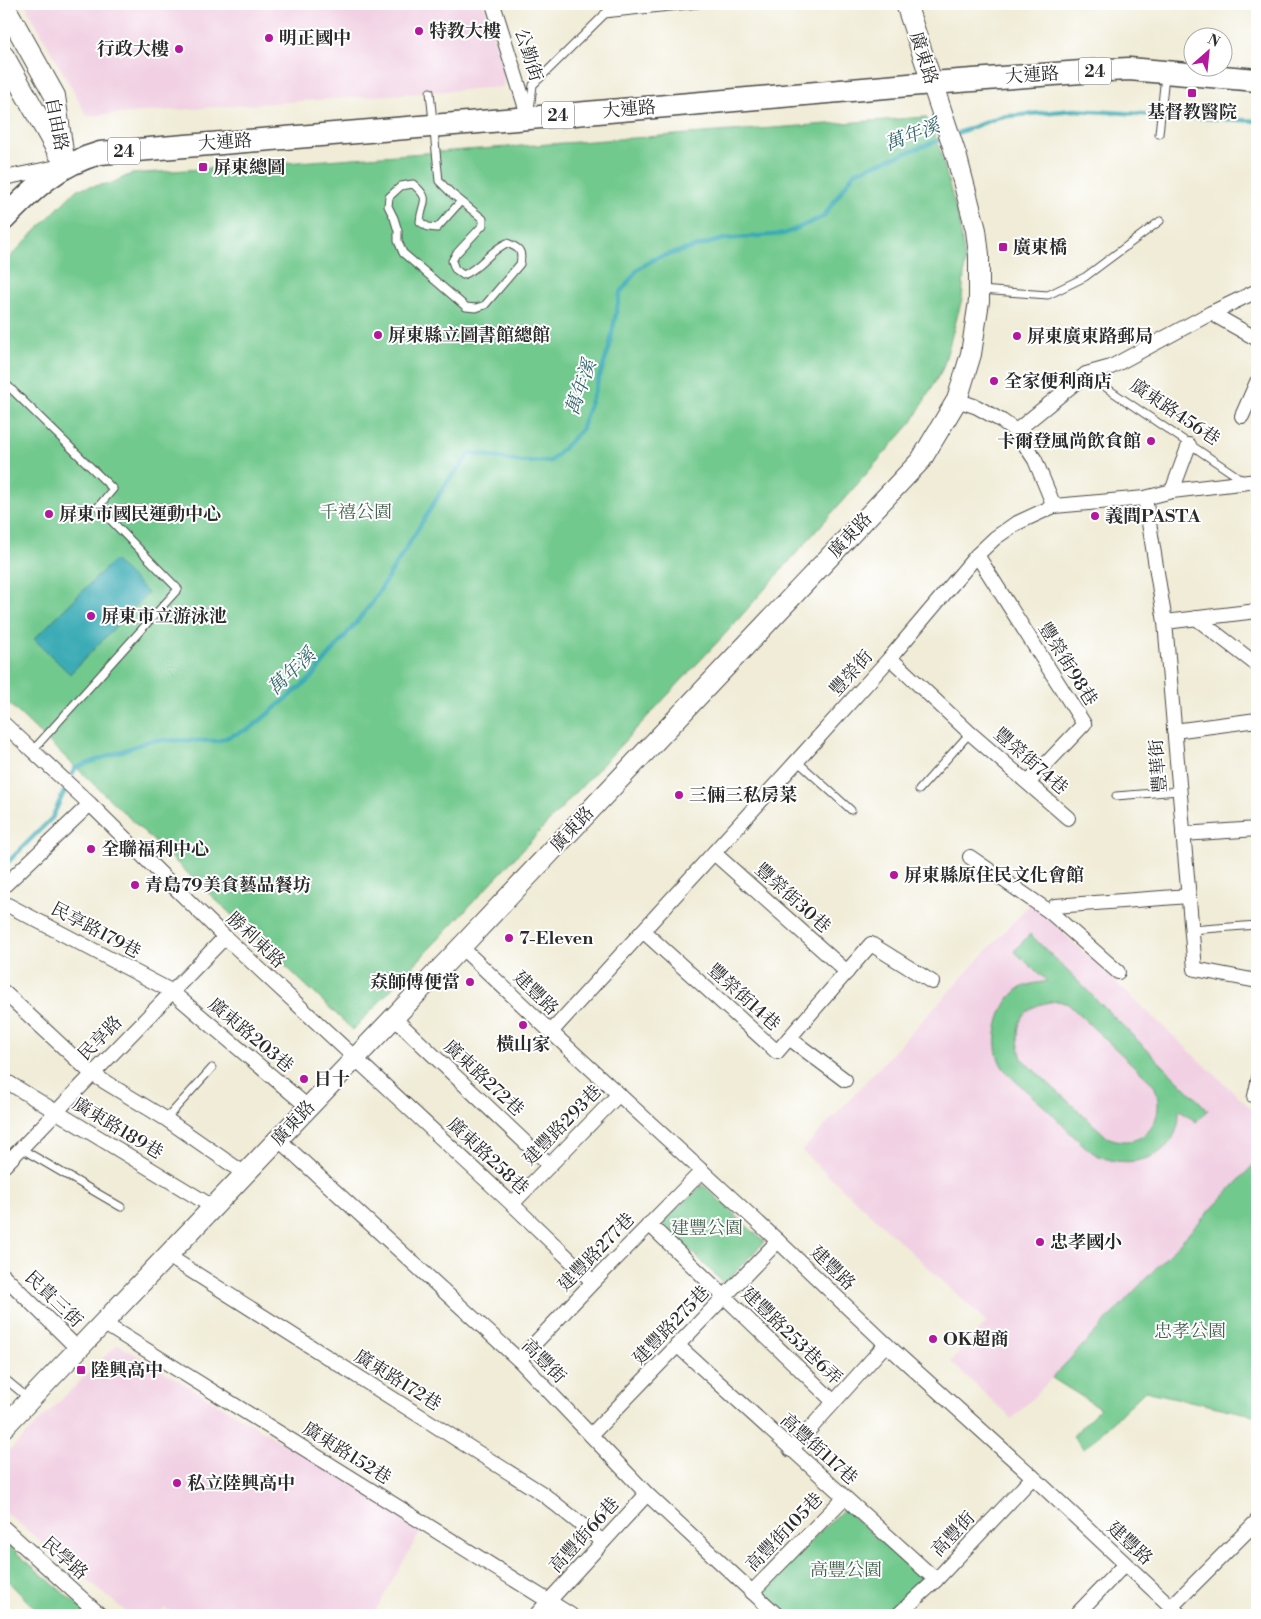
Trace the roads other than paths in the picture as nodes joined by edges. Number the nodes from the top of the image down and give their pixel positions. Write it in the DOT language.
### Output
graph roads {
  1 [pos="493,4"];
  2 [pos="615,4"];
  3 [pos="698,4"];
  4 [pos="906,4"];
  5 [pos="4,5"];
  6 [pos="603,14"];
  7 [pos="4,56"];
  8 [pos="1257,80"];
  9 [pos="932,83"];
  10 [pos="1164,83"];
  11 [pos="430,92"];
  12 [pos="529,118"];
  13 [pos="434,126"];
  14 [pos="1159,134"];
  15 [pos="65,166"];
  16 [pos="4,178"];
  17 [pos="461,201"];
  18 [pos="4,219"];
  19 [pos="1160,221"];
  20 [pos="979,290"];
  21 [pos="1257,291"];
  22 [pos="1210,313"];
  23 [pos="1257,339"];
  24 [pos="1086,374"];
  25 [pos="4,382"];
  26 [pos="1257,382"];
  27 [pos="956,400"];
  28 [pos="1242,416"];
  29 [pos="1016,431"];
  30 [pos="1189,445"];
  31 [pos="1251,481"];
  32 [pos="1172,491"];
  33 [pos="1144,498"];
  34 [pos="1054,506"];
  35 [pos="977,555"];
  36 [pos="1257,611"];
  37 [pos="1196,618"];
  38 [pos="1165,622"];
  39 [pos="890,658"];
  40 [pos="1257,665"];
  41 [pos="1257,720"];
  42 [pos="4,724"];
  43 [pos="1174,731"];
  44 [pos="970,732"];
  45 [pos="33,750"];
  46 [pos="797,761"];
  47 [pos="1028,783"];
  48 [pos="919,790"];
  49 [pos="1179,790"];
  50 [pos="1116,796"];
  51 [pos="90,804"];
  52 [pos="851,810"];
  53 [pos="1068,818"];
  54 [pos="1257,829"];
  55 [pos="1183,834"];
  56 [pos="714,853"];
  57 [pos="970,856"];
  58 [pos="4,886"];
  59 [pos="1188,896"];
  60 [pos="4,903"];
  61 [pos="1050,912"];
  62 [pos="1257,925"];
  63 [pos="1192,930"];
  64 [pos="643,931"];
  65 [pos="225,937"];
  66 [pos="461,947"];
  67 [pos="847,972"];
  68 [pos="1118,972"];
  69 [pos="1257,981"];
  70 [pos="932,982"];
  71 [pos="171,991"];
  72 [pos="4,992"];
  73 [pos="393,1017"];
  74 [pos="551,1032"];
  75 [pos="789,1038"];
  76 [pos="356,1058"];
  77 [pos="212,1068"];
  78 [pos="1257,1071"];
  79 [pos="92,1074"];
  80 [pos="4,1080"];
  81 [pos="845,1080"];
  82 [pos="619,1094"];
  83 [pos="1251,1098"];
  84 [pos="308,1107"];
  85 [pos="55,1112"];
  86 [pos="166,1120"];
  87 [pos="278,1140"];
  88 [pos="20,1148"];
  89 [pos="550,1165"];
  90 [pos="4,1166"];
  91 [pos="702,1171"];
  92 [pos="245,1174"];
  93 [pos="512,1204"];
  94 [pos="121,1207"];
  95 [pos="213,1207"];
  96 [pos="650,1224"];
  97 [pos="778,1241"];
  98 [pos="168,1256"];
  99 [pos="4,1276"];
  100 [pos="593,1282"];
  101 [pos="724,1296"];
  102 [pos="103,1323"];
  103 [pos="886,1344"];
  104 [pos="678,1345"];
  105 [pos="78,1349"];
  106 [pos="518,1360"];
  107 [pos="4,1378"];
  108 [pos="30,1400"];
  109 [pos="834,1402"];
  110 [pos="4,1427"];
  111 [pos="591,1435"];
  112 [pos="791,1450"];
  113 [pos="1033,1477"];
  114 [pos="647,1494"];
  115 [pos="844,1498"];
  116 [pos="1257,1521"];
  117 [pos="4,1528"];
  118 [pos="603,1542"];
  119 [pos="1125,1564"];
  120 [pos="936,1580"];
  121 [pos="752,1592"];
  122 [pos="549,1602"];
  123 [pos="1175,1611"];
  124 [pos="100,1615"];
  125 [pos="536,1615"];
  126 [pos="572,1615"];
  127 [pos="777,1615"];
  128 [pos="898,1615"];
  129 [pos="1076,1615"];
  1 -- 12 [label="street, 公勤街"];
  2 -- 6 [label="lane"];
  3 -- 6 [label="lane"];
  4 -- 9 [label="street, 廣東路"];
  5 -- 15 [label="street, 自由路"];
  6 -- 12 [label="lane"];
  7 -- 15 [label="street, 自由路"];
  8 -- 10 [label="main road, 大連路 / 24"];
  9 -- 10 [label="main road, 大連路 / 24"];
  9 -- 12 [label="main road, 大連路 / 24"];
  9 -- 20 [label="street, 廣東路"];
  10 -- 14 [label="lane"];
  11 -- 13 [label="lane"];
  12 -- 13 [label="main road, 大連路 / 24"];
  13 -- 15 [label="main road, 大連路 / 24"];
  13 -- 17 [label="lane"];
  15 -- 16 [label="street, 大連路"];
  15 -- 18 [label="main road, 自由路 / 24"];
  17 -- 17 [label="lane"];
  19 -- 20 [label="lane"];
  20 -- 27 [label="street, 廣東路"];
  21 -- 22 [label="street, 廣東路456巷"];
  22 -- 23 [label="street"];
  22 -- 24 [label="street, 廣東路456巷"];
  24 -- 29 [label="street, 廣東路456巷"];
  24 -- 30 [label="lane, 廣東路456巷"];
  25 -- 45 [label="lane"];
  26 -- 28 [label="street"];
  27 -- 29 [label="street"];
  27 -- 66 [label="street, 廣東路"];
  29 -- 34 [label="street"];
  30 -- 31 [label="lane, 廣東路456巷"];
  30 -- 32 [label="street"];
  31 -- 32 [label="street, 豐榮街"];
  32 -- 33 [label="street, 豐榮街"];
  33 -- 34 [label="street, 豐榮街"];
  33 -- 38 [label="street, 豐華街"];
  34 -- 35 [label="street, 豐榮街"];
  35 -- 39 [label="street, 豐榮街"];
  35 -- 47 [label="street, 豐榮街98巷"];
  36 -- 37 [label="street"];
  37 -- 38 [label="street"];
  37 -- 40 [label="street"];
  38 -- 43 [label="street, 豐華街"];
  39 -- 44 [label="street, 豐榮街74巷"];
  39 -- 46 [label="street, 豐榮街"];
  41 -- 43 [label="street"];
  42 -- 45 [label="street"];
  43 -- 49 [label="street, 豐華街"];
  44 -- 47 [label="street, 豐榮街74巷"];
  44 -- 48 [label="lane, 豐榮街74巷"];
  45 -- 51 [label="street, 勝利東路"];
  46 -- 52 [label="lane"];
  46 -- 56 [label="street, 豐榮街"];
  47 -- 53 [label="street, 豐榮街74巷"];
  49 -- 50 [label="lane"];
  49 -- 55 [label="street, 豐華街"];
  51 -- 58 [label="street"];
  51 -- 65 [label="street, 勝利東路"];
  54 -- 55 [label="street"];
  55 -- 59 [label="street, 豐華街"];
  56 -- 64 [label="street, 豐榮街"];
  56 -- 67 [label="street, 豐榮街30巷"];
  57 -- 61 [label="street"];
  59 -- 61 [label="street"];
  59 -- 63 [label="street, 豐華街"];
  60 -- 71 [label="street, 民享路179巷"];
  61 -- 68 [label="street"];
  62 -- 63 [label="lane"];
  63 -- 69 [label="street, 豐華街"];
  64 -- 74 [label="street, 豐榮街"];
  64 -- 75 [label="street, 豐榮街14巷"];
  65 -- 71 [label="street, 民享路"];
  65 -- 76 [label="street, 勝利東路"];
  66 -- 73 [label="street, 廣東路"];
  66 -- 74 [label="street, 建豐路"];
  67 -- 70 [label="street"];
  67 -- 75 [label="street"];
  71 -- 79 [label="street, 民享路"];
  71 -- 84 [label="street, 廣東路203巷"];
  72 -- 79 [label="street"];
  73 -- 76 [label="street, 廣東路"];
  73 -- 89 [label="street, 廣東路272巷"];
  74 -- 82 [label="street, 建豐路"];
  75 -- 81 [label="street, 豐榮街14巷"];
  76 -- 84 [label="street, 廣東路"];
  76 -- 93 [label="street, 廣東路258巷"];
  77 -- 86 [label="lane"];
  78 -- 83 [label="lane"];
  79 -- 85 [label="street, 民享路"];
  79 -- 86 [label="street"];
  80 -- 85 [label="street, 廣東路189巷"];
  82 -- 89 [label="street, 建豐路293巷"];
  82 -- 91 [label="street, 建豐路"];
  84 -- 87 [label="street, 廣東路"];
  85 -- 88 [label="street, 民享路"];
  85 -- 95 [label="street, 廣東路189巷"];
  86 -- 92 [label="street"];
  87 -- 92 [label="street, 廣東路"];
  87 -- 106 [label="street, 高豐街"];
  88 -- 90 [label="street, 民享路"];
  88 -- 94 [label="lane"];
  89 -- 93 [label="street, 建豐路293巷"];
  91 -- 96 [label="street, 建豐路277巷"];
  91 -- 97 [label="street, 建豐路"];
  92 -- 95 [label="street, 廣東路"];
  93 -- 100 [label="street, 廣東路258巷"];
  95 -- 98 [label="street, 廣東路"];
  96 -- 100 [label="street, 建豐路277巷"];
  96 -- 101 [label="street, 建豐路253巷6弄"];
  97 -- 101 [label="street, 建豐路275巷"];
  97 -- 103 [label="street, 建豐路"];
  98 -- 102 [label="street, 廣東路"];
  98 -- 118 [label="street, 廣東路172巷"];
  99 -- 105 [label="street, 民貴三街"];
  100 -- 106 [label="street, 建豐路277巷"];
  101 -- 104 [label="street, 建豐路275巷"];
  101 -- 109 [label="street, 建豐路253巷6弄"];
  102 -- 105 [label="street, 廣東路"];
  102 -- 122 [label="street, 廣東路152巷"];
  103 -- 109 [label="street"];
  103 -- 113 [label="street, 建豐路"];
  104 -- 111 [label="street, 建豐路275巷"];
  104 -- 112 [label="street, 高豐街117巷"];
  105 -- 108 [label="street, 廣東路"];
  106 -- 111 [label="street, 高豐街"];
  107 -- 108 [label="lane"];
  108 -- 110 [label="street, 廣東路"];
  109 -- 112 [label="street"];
  111 -- 114 [label="street, 高豐街"];
  112 -- 115 [label="street, 高豐街117巷"];
  113 -- 119 [label="street, 建豐路"];
  113 -- 120 [label="street, 高豐街"];
  114 -- 118 [label="street, 高豐街66巷"];
  114 -- 121 [label="street, 高豐街"];
  115 -- 120 [label="street, 高豐街117巷"];
  115 -- 121 [label="street, 高豐街105巷"];
  116 -- 123 [label="street"];
  117 -- 124 [label="street, 民學路"];
  118 -- 122 [label="street, 高豐街66巷"];
  119 -- 123 [label="street, 建豐路"];
  119 -- 129 [label="street"];
  120 -- 128 [label="street, 高豐街"];
  121 -- 127 [label="street, 高豐街"];
  122 -- 125 [label="street, 高豐街66巷"];
  122 -- 126 [label="street, 廣東路152巷"];
}
